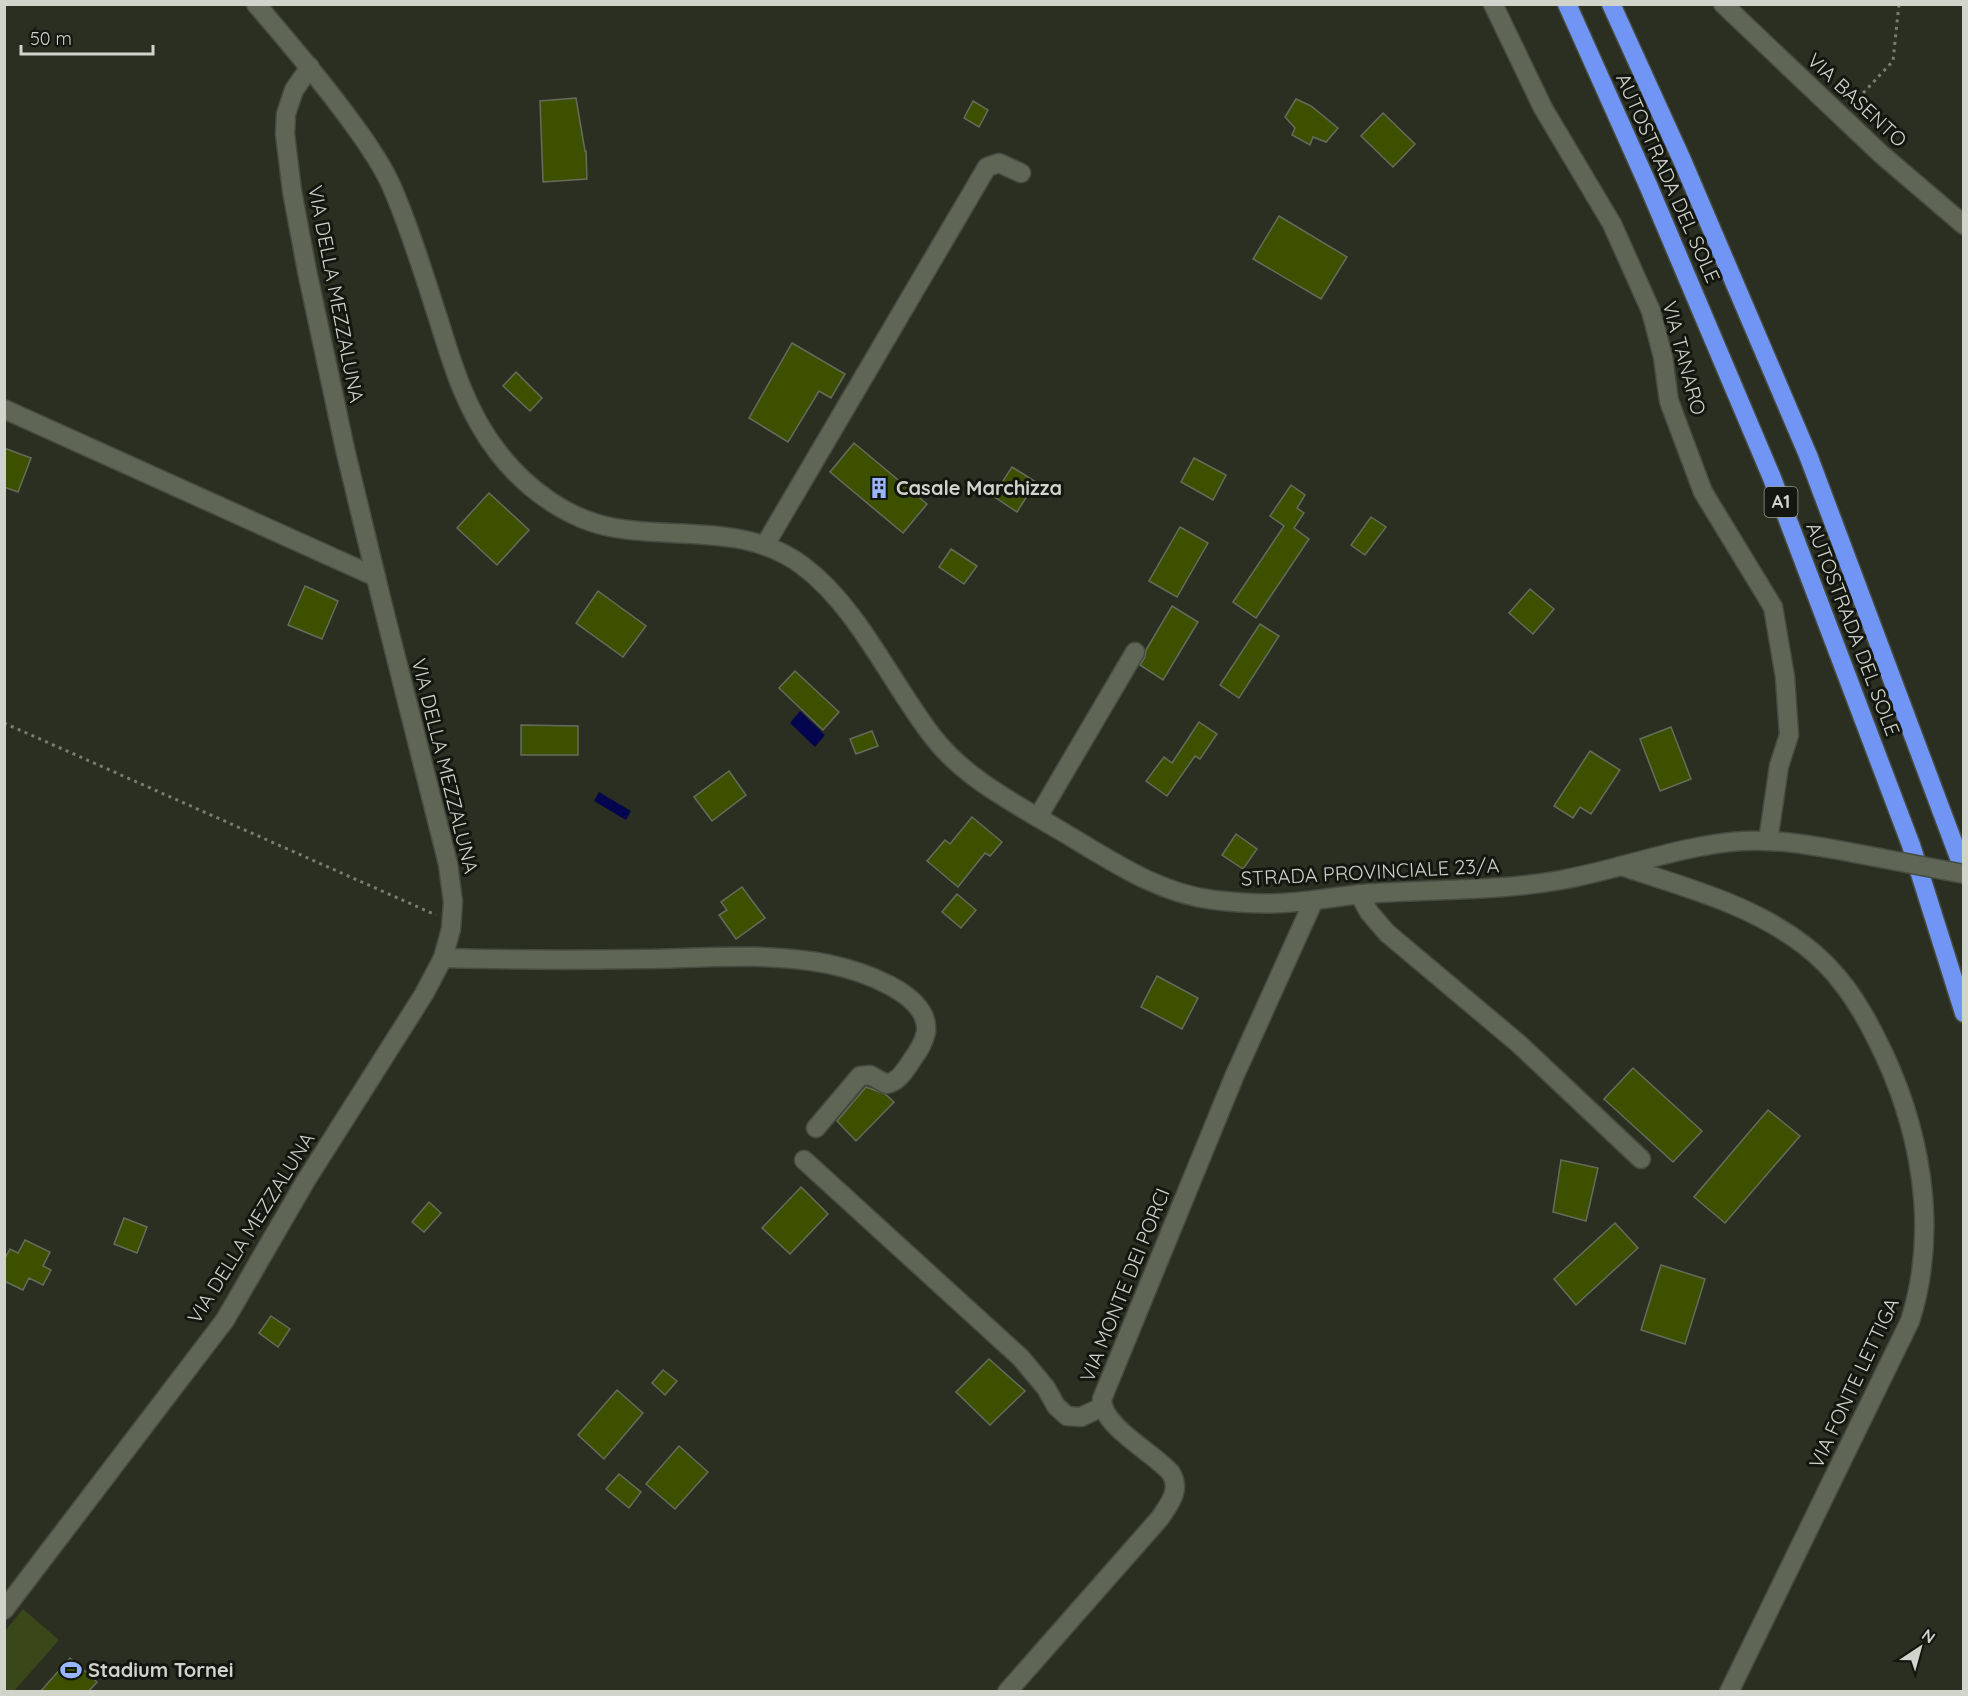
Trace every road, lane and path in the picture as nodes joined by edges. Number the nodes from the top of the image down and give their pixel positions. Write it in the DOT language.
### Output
graph roads {
  1 [pos="256,4"];
  2 [pos="1493,4"];
  3 [pos="1567,4"];
  4 [pos="1611,4"];
  5 [pos="1723,4"];
  6 [pos="1899,4"];
  7 [pos="310,67"];
  8 [pos="1841,116"];
  9 [pos="1021,173"];
  10 [pos="1964,225"];
  11 [pos="4,409"];
  12 [pos="765,544"];
  13 [pos="376,577"];
  14 [pos="1135,652"];
  15 [pos="4,723"];
  16 [pos="1038,817"];
  17 [pos="1768,841"];
  18 [pos="1620,866"];
  19 [pos="1964,872"];
  20 [pos="1359,894"];
  21 [pos="1314,900"];
  22 [pos="452,922"];
  23 [pos="443,958"];
  24 [pos="1964,1013"];
  25 [pos="816,1128"];
  26 [pos="1641,1159"];
  27 [pos="804,1160"];
  28 [pos="1102,1407"];
  29 [pos="4,1610"];
  30 [pos="1007,1692"];
  31 [pos="1730,1692"];
  1 -- 7 [label="street, STRADA PROVINCIALE 23/A"];
  2 -- 17 [label="street, VIA TANARO"];
  3 -- 24 [label="highway, AUTOSTRADA DEL SOLE / A1"];
  4 -- 19 [label="highway, AUTOSTRADA DEL SOLE / A1"];
  5 -- 8 [label="street, VIA BASENTO"];
  6 -- 8 [label="path"];
  7 -- 12 [label="street, STRADA PROVINCIALE 23/A"];
  7 -- 13 [label="street, VIA DELLA MEZZALUNA"];
  8 -- 10 [label="street, VIA BASENTO"];
  9 -- 12 [label="street"];
  11 -- 13 [label="street"];
  12 -- 16 [label="street, STRADA PROVINCIALE 23/A"];
  13 -- 22 [label="street, VIA DELLA MEZZALUNA"];
  14 -- 16 [label="street"];
  15 -- 22 [label="path"];
  16 -- 21 [label="street, STRADA PROVINCIALE 23/A"];
  17 -- 18 [label="street, STRADA PROVINCIALE 23/A"];
  17 -- 19 [label="street, STRADA PROVINCIALE 23/A, bridge"];
  18 -- 20 [label="street, STRADA PROVINCIALE 23/A"];
  18 -- 31 [label="street, VIA FONTE LETTIGA"];
  20 -- 21 [label="street, STRADA PROVINCIALE 23/A"];
  20 -- 26 [label="street"];
  21 -- 28 [label="street, VIA MONTE DEI PORCI"];
  22 -- 23 [label="street, VIA DELLA MEZZALUNA"];
  23 -- 25 [label="street"];
  23 -- 29 [label="street, VIA DELLA MEZZALUNA"];
  27 -- 28 [label="street"];
  28 -- 30 [label="street, VIA MONTE DEI PORCI"];
}
